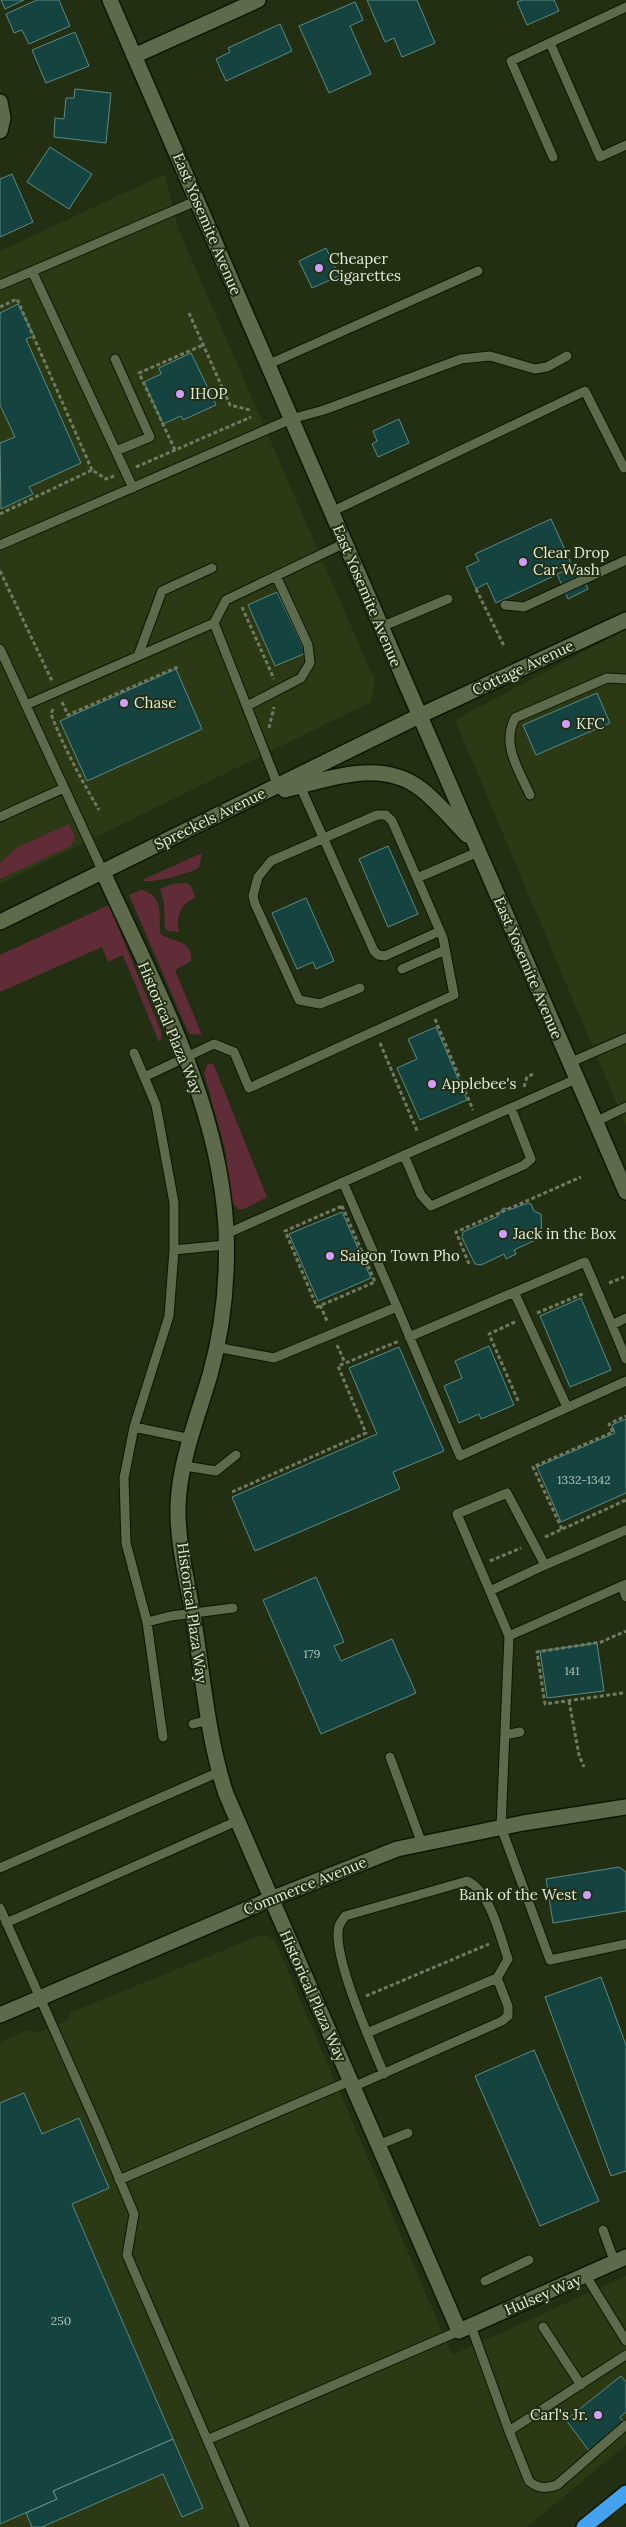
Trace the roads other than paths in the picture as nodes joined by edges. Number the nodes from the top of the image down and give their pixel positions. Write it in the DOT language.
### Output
graph roads {
  1 [pos="110,0"];
  2 [pos="258,0"];
  3 [pos="626,7"];
  4 [pos="550,43"];
  5 [pos="134,56"];
  6 [pos="0,102"];
  7 [pos="0,131"];
  8 [pos="626,145"];
  9 [pos="553,157"];
  10 [pos="196,201"];
  11 [pos="32,271"];
  12 [pos="478,271"];
  13 [pos="0,285"];
  14 [pos="567,356"];
  15 [pos="114,359"];
  16 [pos="267,365"];
  17 [pos="291,419"];
  18 [pos="116,451"];
  19 [pos="624,468"];
  20 [pos="133,488"];
  21 [pos="331,512"];
  22 [pos="345,544"];
  23 [pos="0,545"];
  24 [pos="626,560"];
  25 [pos="212,568"];
  26 [pos="276,576"];
  27 [pos="448,599"];
  28 [pos="505,605"];
  29 [pos="626,620"];
  30 [pos="214,623"];
  31 [pos="381,627"];
  32 [pos="0,650"];
  33 [pos="138,656"];
  34 [pos="626,679"];
  35 [pos="26,705"];
  36 [pos="247,706"];
  37 [pos="419,716"];
  38 [pos="278,786"];
  39 [pos="300,786"];
  40 [pos="64,788"];
  41 [pos="530,795"];
  42 [pos="257,797"];
  43 [pos="0,817"];
  44 [pos="325,839"];
  45 [pos="476,847"];
  46 [pos="103,872"];
  47 [pos="417,878"];
  48 [pos="0,922"];
  49 [pos="440,931"];
  50 [pos="445,950"];
  51 [pos="402,969"];
  52 [pos="360,988"];
  53 [pos="626,1038"];
  54 [pos="134,1053"];
  55 [pos="186,1058"];
  56 [pos="569,1063"];
  57 [pos="144,1077"];
  58 [pos="576,1079"];
  59 [pos="626,1107"];
  60 [pos="511,1108"];
  61 [pos="595,1122"];
  62 [pos="404,1155"];
  63 [pos="343,1182"];
  64 [pos="626,1192"];
  65 [pos="226,1239"];
  66 [pos="174,1250"];
  67 [pos="514,1292"];
  68 [pos="396,1307"];
  69 [pos="626,1318"];
  70 [pos="612,1325"];
  71 [pos="409,1337"];
  72 [pos="216,1347"];
  73 [pos="626,1359"];
  74 [pos="626,1381"];
  75 [pos="567,1407"];
  76 [pos="134,1427"];
  77 [pos="190,1439"];
  78 [pos="236,1455"];
  79 [pos="185,1466"];
  80 [pos="626,1530"];
  81 [pos="545,1565"];
  82 [pos="624,1585"];
  83 [pos="490,1591"];
  84 [pos="626,1598"];
  85 [pos="233,1608"];
  86 [pos="193,1614"];
  87 [pos="147,1622"];
  88 [pos="509,1636"];
  89 [pos="209,1720"];
  90 [pos="193,1724"];
  91 [pos="520,1732"];
  92 [pos="505,1735"];
  93 [pos="163,1737"];
  94 [pos="390,1758"];
  95 [pos="218,1772"];
  96 [pos="626,1807"];
  97 [pos="237,1821"];
  98 [pos="501,1827"];
  99 [pos="422,1844"];
  100 [pos="0,1868"];
  101 [pos="271,1899"];
  102 [pos="0,1908"];
  103 [pos="6,1923"];
  104 [pos="626,1944"];
  105 [pos="497,1978"];
  106 [pos="40,1997"];
  107 [pos="0,2015"];
  108 [pos="367,2033"];
  109 [pos="384,2074"];
  110 [pos="352,2084"];
  111 [pos="408,2133"];
  112 [pos="378,2145"];
  113 [pos="119,2180"];
  114 [pos="603,2230"];
  115 [pos="529,2260"];
  116 [pos="620,2260"];
  117 [pos="586,2276"];
  118 [pos="485,2281"];
  119 [pos="544,2327"];
  120 [pos="465,2328"];
  121 [pos="626,2341"];
  122 [pos="626,2356"];
  123 [pos="581,2385"];
  124 [pos="626,2425"];
  125 [pos="509,2432"];
  126 [pos="207,2440"];
  127 [pos="626,2493"];
  128 [pos="245,2527"];
  129 [pos="584,2527"];
  1 -- 5 [label="street, East Yosemite Avenue"];
  2 -- 5 [label="street"];
  3 -- 4 [label="lane"];
  4 -- 8 [label="lane"];
  4 -- 9 [label="lane"];
  5 -- 10 [label="street, East Yosemite Avenue"];
  6 -- 7 [label="street"];
  10 -- 11 [label="lane"];
  10 -- 16 [label="street, East Yosemite Avenue"];
  11 -- 13 [label="lane"];
  11 -- 18 [label="lane"];
  12 -- 16 [label="lane"];
  14 -- 17 [label="lane"];
  15 -- 18 [label="lane"];
  16 -- 17 [label="street, East Yosemite Avenue"];
  17 -- 20 [label="lane"];
  17 -- 21 [label="street, East Yosemite Avenue"];
  18 -- 20 [label="lane"];
  19 -- 21 [label="lane"];
  20 -- 23 [label="lane"];
  21 -- 22 [label="street, East Yosemite Avenue"];
  22 -- 26 [label="lane"];
  22 -- 31 [label="street, East Yosemite Avenue"];
  24 -- 28 [label="lane"];
  25 -- 33 [label="lane"];
  26 -- 30 [label="lane"];
  26 -- 36 [label="lane"];
  27 -- 31 [label="lane"];
  29 -- 37 [label="street, Cottage Avenue"];
  30 -- 33 [label="lane"];
  30 -- 36 [label="lane"];
  31 -- 37 [label="street, East Yosemite Avenue"];
  32 -- 35 [label="lane"];
  33 -- 35 [label="lane"];
  34 -- 41 [label="lane"];
  35 -- 40 [label="lane"];
  36 -- 38 [label="lane"];
  37 -- 38 [label="street, Spreckels Avenue"];
  37 -- 45 [label="street, East Yosemite Avenue"];
  38 -- 42 [label="street, Spreckels Avenue"];
  39 -- 42 [label="street"];
  39 -- 44 [label="lane"];
  39 -- 45 [label="street"];
  40 -- 43 [label="lane"];
  40 -- 46 [label="lane"];
  42 -- 46 [label="street, Spreckels Avenue"];
  44 -- 47 [label="lane"];
  44 -- 49 [label="lane"];
  44 -- 52 [label="lane"];
  45 -- 47 [label="lane"];
  45 -- 56 [label="street, East Yosemite Avenue"];
  46 -- 48 [label="street, Spreckels Avenue"];
  46 -- 55 [label="street, Historical Plaza Way"];
  47 -- 49 [label="lane"];
  49 -- 50 [label="lane"];
  50 -- 51 [label="lane"];
  50 -- 55 [label="lane"];
  53 -- 56 [label="lane"];
  54 -- 57 [label="lane"];
  55 -- 57 [label="lane"];
  55 -- 65 [label="street, Historical Plaza Way"];
  56 -- 58 [label="street, East Yosemite Avenue"];
  57 -- 66 [label="lane"];
  58 -- 60 [label="lane"];
  58 -- 61 [label="street, East Yosemite Avenue"];
  59 -- 61 [label="lane"];
  60 -- 62 [label="lane"];
  60 -- 62 [label="lane"];
  61 -- 64 [label="street, East Yosemite Avenue"];
  62 -- 63 [label="lane"];
  63 -- 65 [label="lane"];
  63 -- 68 [label="lane"];
  65 -- 66 [label="lane"];
  65 -- 72 [label="street, Historical Plaza Way"];
  66 -- 76 [label="lane"];
  67 -- 70 [label="lane"];
  67 -- 71 [label="lane"];
  67 -- 75 [label="lane"];
  68 -- 71 [label="lane"];
  68 -- 72 [label="lane"];
  69 -- 70 [label="lane"];
  70 -- 73 [label="lane"];
  71 -- 75 [label="lane"];
  72 -- 77 [label="street, Historical Plaza Way"];
  74 -- 75 [label="lane"];
  76 -- 77 [label="lane"];
  76 -- 87 [label="lane"];
  77 -- 79 [label="street, Historical Plaza Way"];
  78 -- 79 [label="lane"];
  79 -- 86 [label="street, Historical Plaza Way"];
  80 -- 81 [label="lane"];
  81 -- 83 [label="lane"];
  81 -- 83 [label="lane"];
  82 -- 84 [label="lane"];
  82 -- 88 [label="lane"];
  83 -- 88 [label="lane"];
  85 -- 86 [label="lane"];
  86 -- 87 [label="lane"];
  86 -- 89 [label="street, Historical Plaza Way"];
  87 -- 93 [label="lane"];
  88 -- 92 [label="lane"];
  89 -- 90 [label="lane"];
  89 -- 95 [label="street, Historical Plaza Way"];
  91 -- 92 [label="lane"];
  92 -- 98 [label="lane"];
  94 -- 99 [label="lane"];
  95 -- 97 [label="street, Historical Plaza Way"];
  95 -- 100 [label="lane"];
  96 -- 98 [label="street, Commerce Avenue"];
  97 -- 101 [label="street, Historical Plaza Way"];
  97 -- 103 [label="lane"];
  98 -- 99 [label="street, Commerce Avenue"];
  98 -- 104 [label="lane"];
  99 -- 101 [label="street, Commerce Avenue"];
  101 -- 106 [label="street, Commerce Avenue"];
  101 -- 110 [label="street, Historical Plaza Way"];
  102 -- 103 [label="lane"];
  103 -- 106 [label="lane"];
  105 -- 108 [label="lane"];
  105 -- 108 [label="lane"];
  105 -- 109 [label="lane"];
  106 -- 107 [label="street, Commerce Avenue"];
  106 -- 113 [label="lane"];
  108 -- 109 [label="lane"];
  109 -- 110 [label="lane"];
  110 -- 112 [label="street, Historical Plaza Way"];
  110 -- 113 [label="lane"];
  111 -- 112 [label="lane"];
  112 -- 120 [label="street, Historical Plaza Way"];
  113 -- 126 [label="lane"];
  114 -- 116 [label="lane"];
  115 -- 118 [label="lane"];
  116 -- 117 [label="street, Hulsey Way"];
  117 -- 120 [label="street, Hulsey Way"];
  117 -- 121 [label="lane"];
  119 -- 123 [label="lane"];
  120 -- 125 [label="lane"];
  120 -- 126 [label="lane"];
  122 -- 123 [label="lane"];
  123 -- 125 [label="lane"];
  124 -- 125 [label="lane"];
  126 -- 128 [label="lane"];
  127 -- 129 [label="highway"];
}
